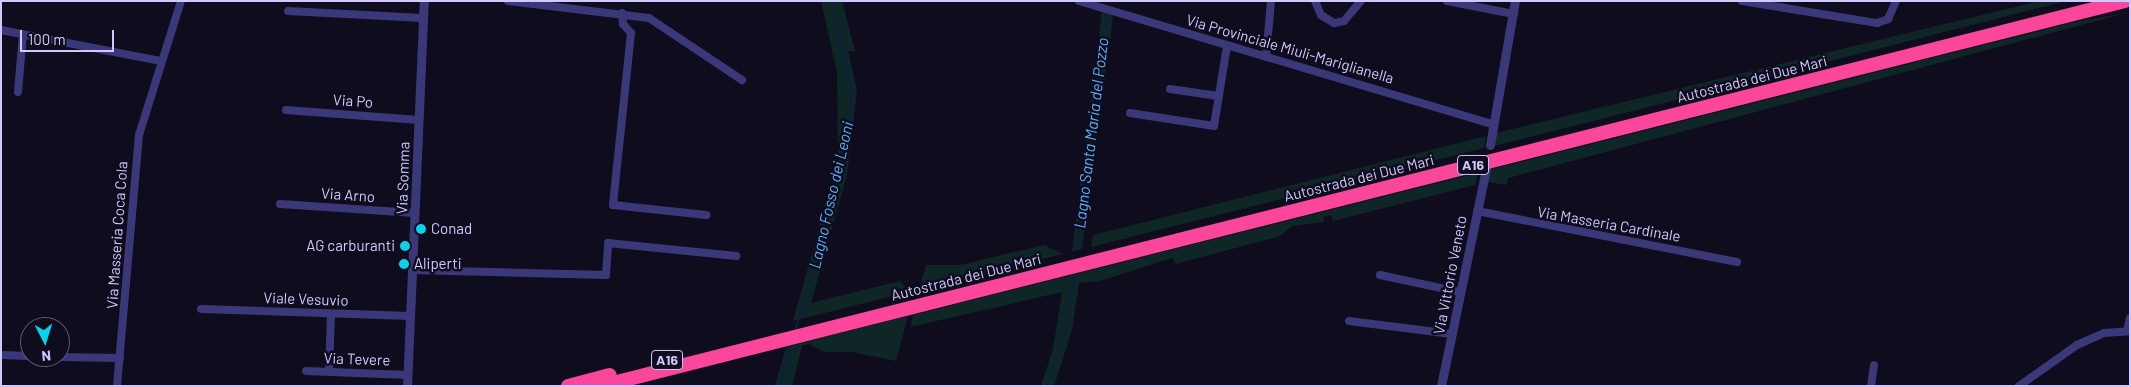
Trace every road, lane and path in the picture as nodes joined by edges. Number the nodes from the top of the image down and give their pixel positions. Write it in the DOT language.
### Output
graph roads {
  1 [pos="181,1"];
  2 [pos="424,1"];
  3 [pos="508,1"];
  4 [pos="590,1"];
  5 [pos="1078,1"];
  6 [pos="1270,1"];
  7 [pos="1315,1"];
  8 [pos="1361,1"];
  9 [pos="1446,1"];
  10 [pos="1515,1"];
  11 [pos="1742,1"];
  12 [pos="1896,1"];
  13 [pos="2091,1"];
  14 [pos="2125,1"];
  15 [pos="288,11"];
  16 [pos="589,11"];
  17 [pos="622,13"];
  18 [pos="1514,14"];
  19 [pos="423,18"];
  20 [pos="1,30"];
  21 [pos="23,34"];
  22 [pos="1227,46"];
  23 [pos="1266,57"];
  24 [pos="160,61"];
  25 [pos="742,80"];
  26 [pos="1170,89"];
  27 [pos="18,92"];
  28 [pos="1218,96"];
  29 [pos="286,110"];
  30 [pos="1130,113"];
  31 [pos="419,120"];
  32 [pos="1494,124"];
  33 [pos="1490,145"];
  34 [pos="1486,169"];
  35 [pos="280,204"];
  36 [pos="1476,211"];
  37 [pos="415,213"];
  38 [pos="706,215"];
  39 [pos="736,256"];
  40 [pos="1737,262"];
  41 [pos="412,270"];
  42 [pos="1380,276"];
  43 [pos="1460,292"];
  44 [pos="201,309"];
  45 [pos="331,314"];
  46 [pos="411,316"];
  47 [pos="2130,318"];
  48 [pos="1349,320"];
  49 [pos="823,325"];
  50 [pos="2129,331"];
  51 [pos="1452,334"];
  52 [pos="766,340"];
  53 [pos="1,355"];
  54 [pos="20,356"];
  55 [pos="70,357"];
  56 [pos="120,358"];
  57 [pos="1874,365"];
  58 [pos="306,371"];
  59 [pos="329,372"];
  60 [pos="408,374"];
  61 [pos="117,386"];
  62 [pos="407,386"];
  63 [pos="568,386"];
  64 [pos="601,386"];
  65 [pos="1441,386"];
  66 [pos="1870,386"];
  67 [pos="2019,386"];
  1 -- 24 [label="street, Via Masseria Coca Cola"];
  2 -- 19 [label="street, Via Somma"];
  3 -- 16 [label="street"];
  4 -- 16 [label="street"];
  5 -- 22 [label="street, Via Provinciale Miuli-Mariglianella"];
  6 -- 23 [label="street"];
  7 -- 8 [label="street"];
  9 -- 18 [label="street"];
  10 -- 18 [label="street"];
  11 -- 12 [label="street"];
  13 -- 49 [label="highway, Autostrada dei Due Mari / A16"];
  14 -- 49 [label="highway, Autostrada dei Due Mari / A16"];
  15 -- 19 [label="street"];
  16 -- 17 [label="street"];
  17 -- 25 [label="street"];
  17 -- 38 [label="street"];
  18 -- 32 [label="street"];
  19 -- 31 [label="street, Via Somma"];
  20 -- 21 [label="street"];
  21 -- 24 [label="street"];
  21 -- 27 [label="street"];
  22 -- 23 [label="street, Via Provinciale Miuli-Mariglianella"];
  22 -- 28 [label="street"];
  23 -- 32 [label="street, Via Provinciale Miuli-Mariglianella"];
  24 -- 56 [label="street, Via Masseria Coca Cola"];
  26 -- 28 [label="street"];
  28 -- 30 [label="street"];
  29 -- 31 [label="street, Via Po"];
  31 -- 37 [label="street, Via Somma"];
  32 -- 33 [label="street"];
  34 -- 36 [label="street, Via Vittorio Veneto"];
  35 -- 37 [label="street, Via Arno"];
  36 -- 40 [label="street, Via Masseria Cardinale"];
  36 -- 43 [label="street, Via Vittorio Veneto"];
  37 -- 41 [label="street, Via Somma"];
  39 -- 41 [label="street"];
  41 -- 46 [label="street, Via Somma"];
  42 -- 43 [label="street"];
  43 -- 51 [label="street, Via Vittorio Veneto"];
  44 -- 45 [label="street, Viale Vesuvio"];
  45 -- 46 [label="street, Viale Vesuvio"];
  45 -- 59 [label="street"];
  46 -- 60 [label="street, Via Somma"];
  47 -- 50 [label="street"];
  48 -- 51 [label="street"];
  49 -- 52 [label="highway, Autostrada dei Due Mari / A16"];
  50 -- 67 [label="street"];
  51 -- 65 [label="street, Via Vittorio Veneto"];
  52 -- 63 [label="highway, Autostrada dei Due Mari / A16"];
  52 -- 64 [label="highway, Autostrada dei Due Mari / A16"];
  53 -- 54 [label="street"];
  55 -- 56 [label="street"];
  56 -- 61 [label="street, Via Masseria Coca Cola"];
  57 -- 66 [label="street"];
  58 -- 59 [label="street, Via Tevere"];
  59 -- 60 [label="street, Via Tevere"];
  60 -- 62 [label="street, Via Somma"];
}
